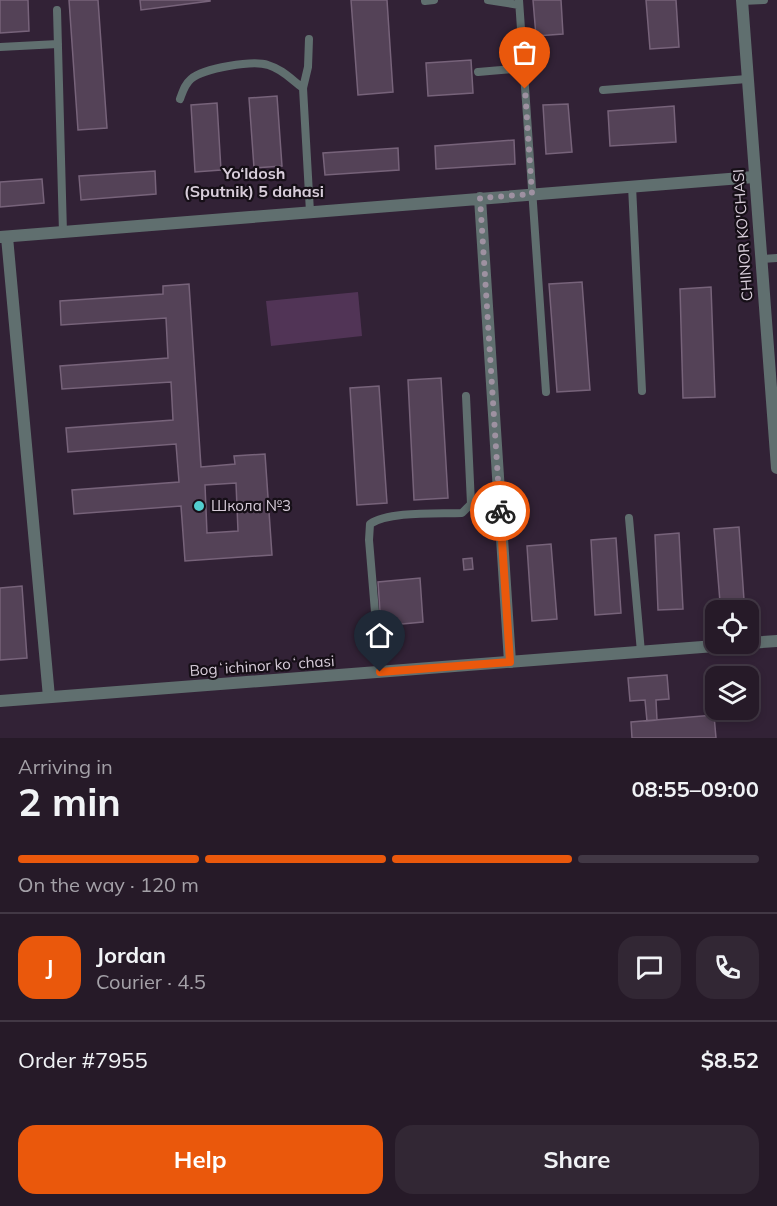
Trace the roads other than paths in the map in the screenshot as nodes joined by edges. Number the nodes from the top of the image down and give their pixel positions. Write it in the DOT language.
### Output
graph roads {
  1 [pos="488,0"];
  2 [pos="764,0"];
  3 [pos="742,1"];
  4 [pos="519,2"];
  5 [pos="57,10"];
  6 [pos="309,39"];
  7 [pos="58,44"];
  8 [pos="0,46"];
  9 [pos="524,68"];
  10 [pos="478,72"];
  11 [pos="747,79"];
  12 [pos="303,88"];
  13 [pos="603,90"];
  14 [pos="180,99"];
  15 [pos="754,177"];
  16 [pos="632,186"];
  17 [pos="532,194"];
  18 [pos="480,198"];
  19 [pos="310,212"];
  20 [pos="63,233"];
  21 [pos="4,237"];
  22 [pos="777,258"];
  23 [pos="760,259"];
  24 [pos="642,391"];
  25 [pos="546,392"];
  26 [pos="466,396"];
  27 [pos="777,468"];
  28 [pos="629,518"];
  29 [pos="777,641"];
  30 [pos="759,642"];
  31 [pos="705,647"];
  32 [pos="641,652"];
  33 [pos="510,662"];
  34 [pos="380,672"];
  35 [pos="49,697"];
  36 [pos="0,701"];
  1 -- 4 [label="lane"];
  2 -- 3 [label="lane"];
  3 -- 11 [label="street, CHINOR KO'CHASI"];
  4 -- 9 [label="lane"];
  5 -- 7 [label="lane"];
  6 -- 12 [label="lane"];
  7 -- 8 [label="lane"];
  7 -- 20 [label="lane"];
  9 -- 10 [label="lane"];
  9 -- 17 [label="lane"];
  11 -- 13 [label="lane"];
  11 -- 15 [label="street, CHINOR KO'CHASI"];
  12 -- 14 [label="lane"];
  12 -- 19 [label="lane"];
  15 -- 16 [label="street"];
  15 -- 23 [label="street, CHINOR KO'CHASI"];
  16 -- 17 [label="street"];
  16 -- 24 [label="lane"];
  17 -- 18 [label="street"];
  17 -- 25 [label="lane"];
  18 -- 19 [label="street"];
  18 -- 33 [label="street"];
  19 -- 20 [label="street"];
  20 -- 21 [label="street"];
  21 -- 35 [label="street"];
  22 -- 23 [label="lane"];
  23 -- 27 [label="street, CHINOR KO'CHASI"];
  26 -- 34 [label="lane"];
  28 -- 32 [label="lane"];
  29 -- 30 [label="street"];
  31 -- 32 [label="street, Bogʻichinor koʻchasi"];
  32 -- 33 [label="street, Bogʻichinor koʻchasi"];
  33 -- 34 [label="street, Bogʻichinor koʻchasi"];
  34 -- 35 [label="street, Bogʻichinor koʻchasi"];
  35 -- 36 [label="street, Bogʻichinor koʻchasi"];
}
